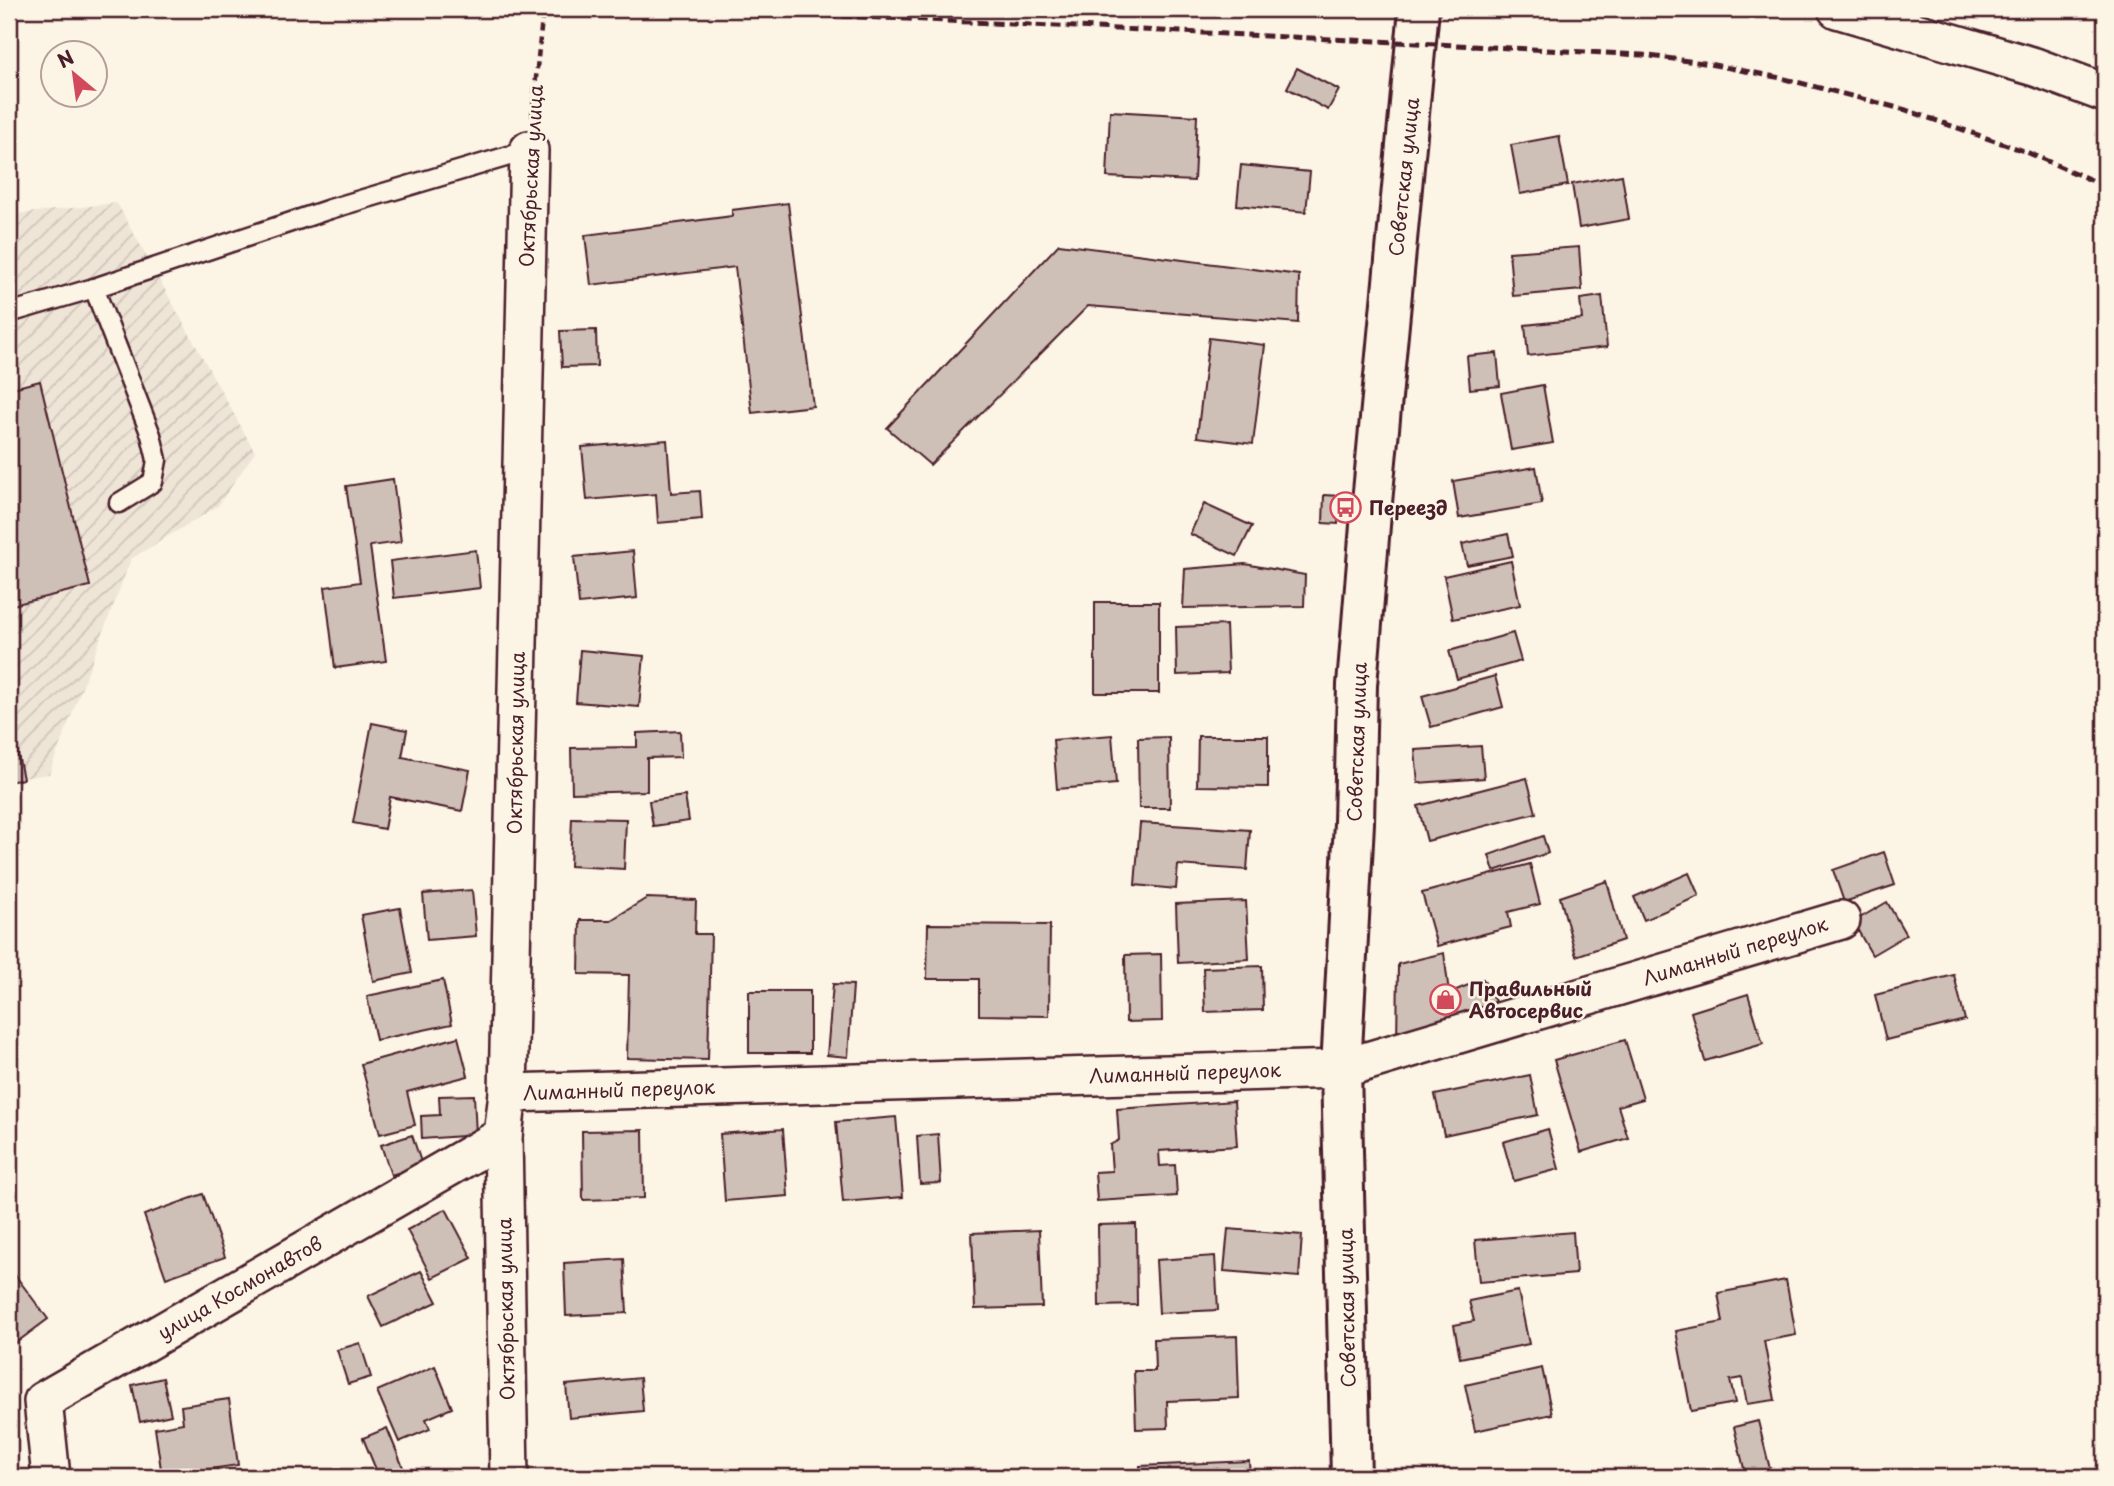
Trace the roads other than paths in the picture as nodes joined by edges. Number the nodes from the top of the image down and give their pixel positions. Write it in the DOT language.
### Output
graph roads {
  1 [pos="1419,9"];
  2 [pos="1837,9"];
  3 [pos="2105,93"];
  4 [pos="529,150"];
  5 [pos="94,288"];
  6 [pos="9,313"];
  7 [pos="119,503"];
  8 [pos="1841,920"];
  9 [pos="1341,1069"];
  10 [pos="508,1093"];
  11 [pos="503,1136"];
  12 [pos="51,1477"];
  13 [pos="509,1477"];
  14 [pos="1351,1477"];
  1 -- 9 [label="street, Советская улица"];
  2 -- 3 [label="street"];
  4 -- 5 [label="lane"];
  4 -- 10 [label="street, Октябрьская улица"];
  5 -- 6 [label="lane"];
  5 -- 7 [label="lane"];
  8 -- 9 [label="street, Лиманный переулок"];
  9 -- 10 [label="street, Лиманный переулок"];
  9 -- 14 [label="street, Советская улица"];
  10 -- 11 [label="street, Октябрьская улица"];
  11 -- 12 [label="street, улица Космонавтов"];
  11 -- 13 [label="street, Октябрьская улица"];
}
